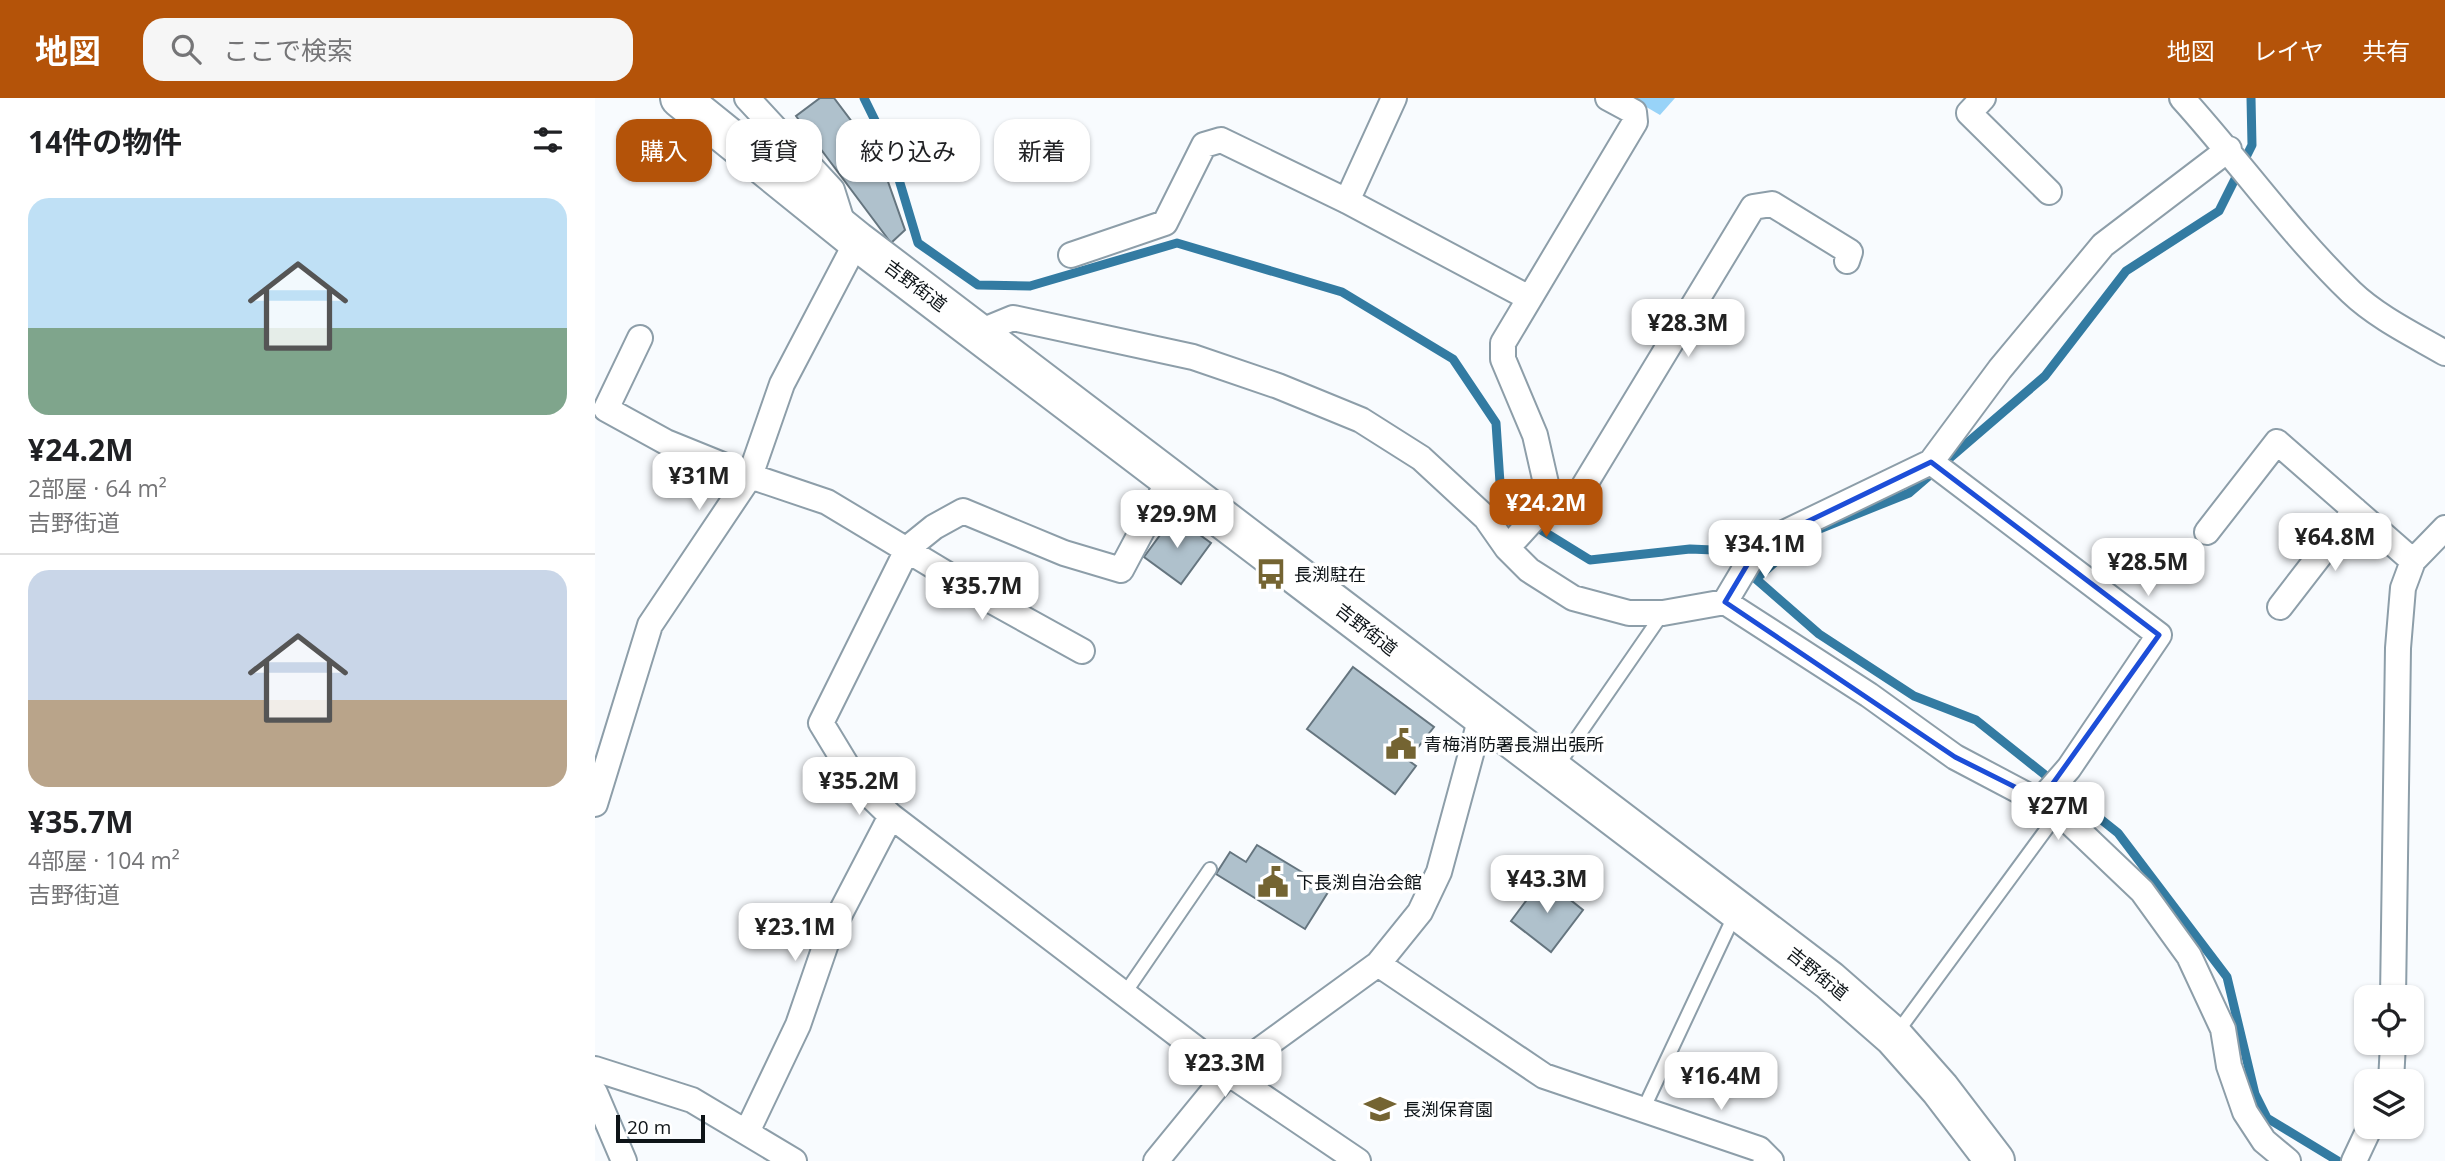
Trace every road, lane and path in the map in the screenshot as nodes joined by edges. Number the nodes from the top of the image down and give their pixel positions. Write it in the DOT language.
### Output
graph roads {
  1 [pos="680,98"];
  2 [pos="747,98"];
  3 [pos="1394,98"];
  4 [pos="1608,98"];
  5 [pos="1983,98"];
  6 [pos="2182,98"];
  7 [pos="2229,149"];
  8 [pos="2049,192"];
  9 [pos="1347,201"];
  10 [pos="851,236"];
  11 [pos="1071,256"];
  12 [pos="1847,261"];
  13 [pos="1529,298"];
  14 [pos="979,332"];
  15 [pos="641,338"];
  16 [pos="2445,354"];
  17 [pos="600,407"];
  18 [pos="1932,463"];
  19 [pos="750,476"];
  20 [pos="1170,478"];
  21 [pos="1546,505"];
  22 [pos="2355,510"];
  23 [pos="2445,528"];
  24 [pos="2207,532"];
  25 [pos="1511,543"];
  26 [pos="908,548"];
  27 [pos="2413,561"];
  28 [pos="1730,594"];
  29 [pos="2280,607"];
  30 [pos="1664,613"];
  31 [pos="1082,650"];
  32 [pos="1481,717"];
  33 [pos="1554,770"];
  34 [pos="2048,803"];
  35 [pos="595,804"];
  36 [pos="891,816"];
  37 [pos="1210,869"];
  38 [pos="1737,909"];
  39 [pos="1378,964"];
  40 [pos="2393,985"];
  41 [pos="1125,993"];
  42 [pos="1894,1037"];
  43 [pos="595,1069"];
  44 [pos="1228,1073"];
  45 [pos="595,1093"];
  46 [pos="1643,1110"];
  47 [pos="747,1132"];
  48 [pos="2365,1139"];
  49 [pos="2357,1156"];
  50 [pos="621,1158"];
  51 [pos="794,1161"];
  52 [pos="1156,1161"];
  53 [pos="1358,1161"];
  54 [pos="1771,1161"];
  55 [pos="1994,1161"];
  56 [pos="2288,1161"];
  1 -- 10 [label="highway, 吉野街道"];
  2 -- 10 [label="street"];
  3 -- 9 [label="street"];
  4 -- 13 [label="street"];
  5 -- 8 [label="street"];
  6 -- 7 [label="street"];
  7 -- 16 [label="street"];
  7 -- 18 [label="street"];
  9 -- 11 [label="street"];
  9 -- 13 [label="street"];
  10 -- 14 [label="highway, 吉野街道"];
  10 -- 19 [label="street"];
  12 -- 21 [label="street"];
  13 -- 21 [label="street"];
  14 -- 20 [label="highway, 吉野街道"];
  14 -- 25 [label="street"];
  15 -- 17 [label="street"];
  17 -- 19 [label="street"];
  18 -- 28 [label="street"];
  18 -- 34 [label="street"];
  19 -- 26 [label="street"];
  19 -- 35 [label="street"];
  20 -- 26 [label="street"];
  20 -- 32 [label="highway, 吉野街道"];
  21 -- 25 [label="street"];
  22 -- 24 [label="street"];
  22 -- 27 [label="street"];
  22 -- 29 [label="street"];
  23 -- 27 [label="street"];
  25 -- 30 [label="street"];
  26 -- 31 [label="street"];
  26 -- 36 [label="street"];
  27 -- 40 [label="street"];
  28 -- 30 [label="street"];
  28 -- 34 [label="street"];
  30 -- 33 [label="lane"];
  32 -- 33 [label="highway, 吉野街道"];
  32 -- 39 [label="street"];
  33 -- 38 [label="highway, 吉野街道"];
  34 -- 42 [label="lane"];
  34 -- 56 [label="street"];
  36 -- 41 [label="street"];
  36 -- 47 [label="street"];
  37 -- 41 [label="lane"];
  38 -- 42 [label="highway, 吉野街道"];
  38 -- 46 [label="lane"];
  39 -- 44 [label="street"];
  39 -- 46 [label="street"];
  41 -- 44 [label="street"];
  42 -- 55 [label="highway, 吉野街道"];
  43 -- 47 [label="street"];
  44 -- 52 [label="street"];
  44 -- 53 [label="street"];
  45 -- 50 [label="street"];
  46 -- 54 [label="street"];
  47 -- 51 [label="street"];
  48 -- 49 [label="street"];
}
